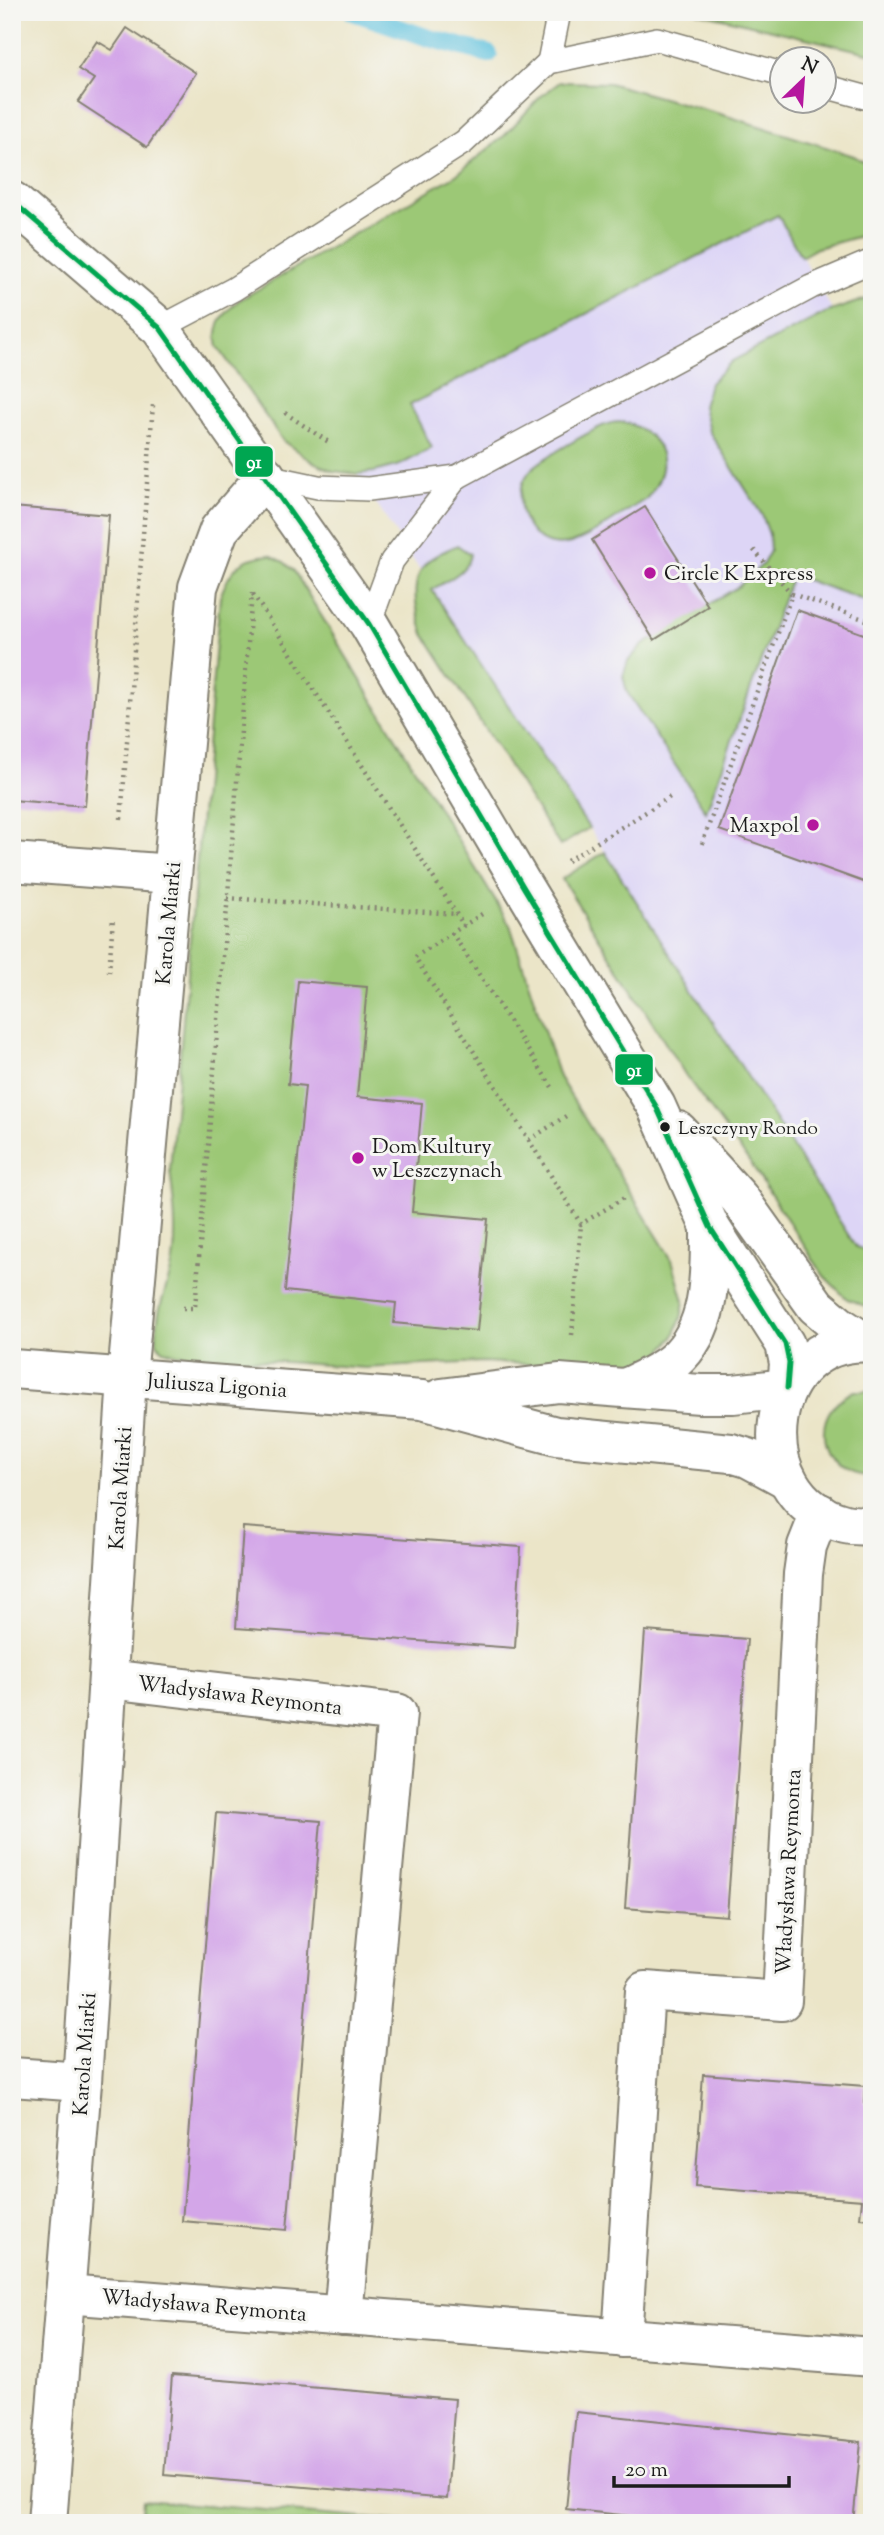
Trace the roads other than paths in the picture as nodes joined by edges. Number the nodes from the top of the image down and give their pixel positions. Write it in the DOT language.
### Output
graph roads {
  1 [pos="559,12"];
  2 [pos="549,62"];
  3 [pos="768,70"];
  4 [pos="838,90"];
  5 [pos="872,99"];
  6 [pos="12,201"];
  7 [pos="872,261"];
  8 [pos="160,328"];
  9 [pos="266,476"];
  10 [pos="457,477"];
  11 [pos="369,624"];
  12 [pos="12,862"];
  13 [pos="171,883"];
  14 [pos="656,1106"];
  15 [pos="710,1227"];
  16 [pos="868,1343"];
  17 [pos="12,1369"];
  18 [pos="127,1378"];
  19 [pos="626,1388"];
  20 [pos="787,1388"];
  21 [pos="422,1400"];
  22 [pos="785,1478"];
  23 [pos="820,1513"];
  24 [pos="872,1526"];
  25 [pos="108,1679"];
  26 [pos="12,2077"];
  27 [pos="82,2082"];
  28 [pos="65,2294"];
  29 [pos="343,2316"];
  30 [pos="622,2338"];
  31 [pos="872,2357"];
  32 [pos="47,2523"];
  1 -- 2 [label="lane"];
  2 -- 3 [label="lane"];
  2 -- 8 [label="lane"];
  4 -- 5 [label="lane"];
  6 -- 8 [label="street"];
  7 -- 10 [label="lane"];
  8 -- 9 [label="street"];
  9 -- 10 [label="lane"];
  9 -- 11 [label="street"];
  9 -- 13 [label="street, Karola Miarki"];
  10 -- 11 [label="lane"];
  11 -- 14 [label="street"];
  12 -- 13 [label="street"];
  13 -- 18 [label="street, Karola Miarki"];
  14 -- 15 [label="street"];
  14 -- 16 [label="street"];
  15 -- 19 [label="street"];
  15 -- 20 [label="street"];
  16 -- 20 [label="street"];
  17 -- 18 [label="street, Juliusza Ligonia"];
  18 -- 21 [label="street, Juliusza Ligonia"];
  18 -- 25 [label="street, Karola Miarki"];
  19 -- 20 [label="street, Juliusza Ligonia"];
  19 -- 21 [label="street, Juliusza Ligonia"];
  20 -- 22 [label="street"];
  21 -- 22 [label="street, Juliusza Ligonia"];
  22 -- 23 [label="street"];
  23 -- 24 [label="street"];
  23 -- 30 [label="street, Władysława Reymonta"];
  25 -- 27 [label="street, Karola Miarki"];
  25 -- 29 [label="street, Władysława Reymonta"];
  26 -- 27 [label="street"];
  27 -- 28 [label="street, Karola Miarki"];
  28 -- 29 [label="street, Władysława Reymonta"];
  28 -- 32 [label="street, Karola Miarki"];
  29 -- 30 [label="street, Władysława Reymonta"];
  30 -- 31 [label="street, Władysława Reymonta"];
}
